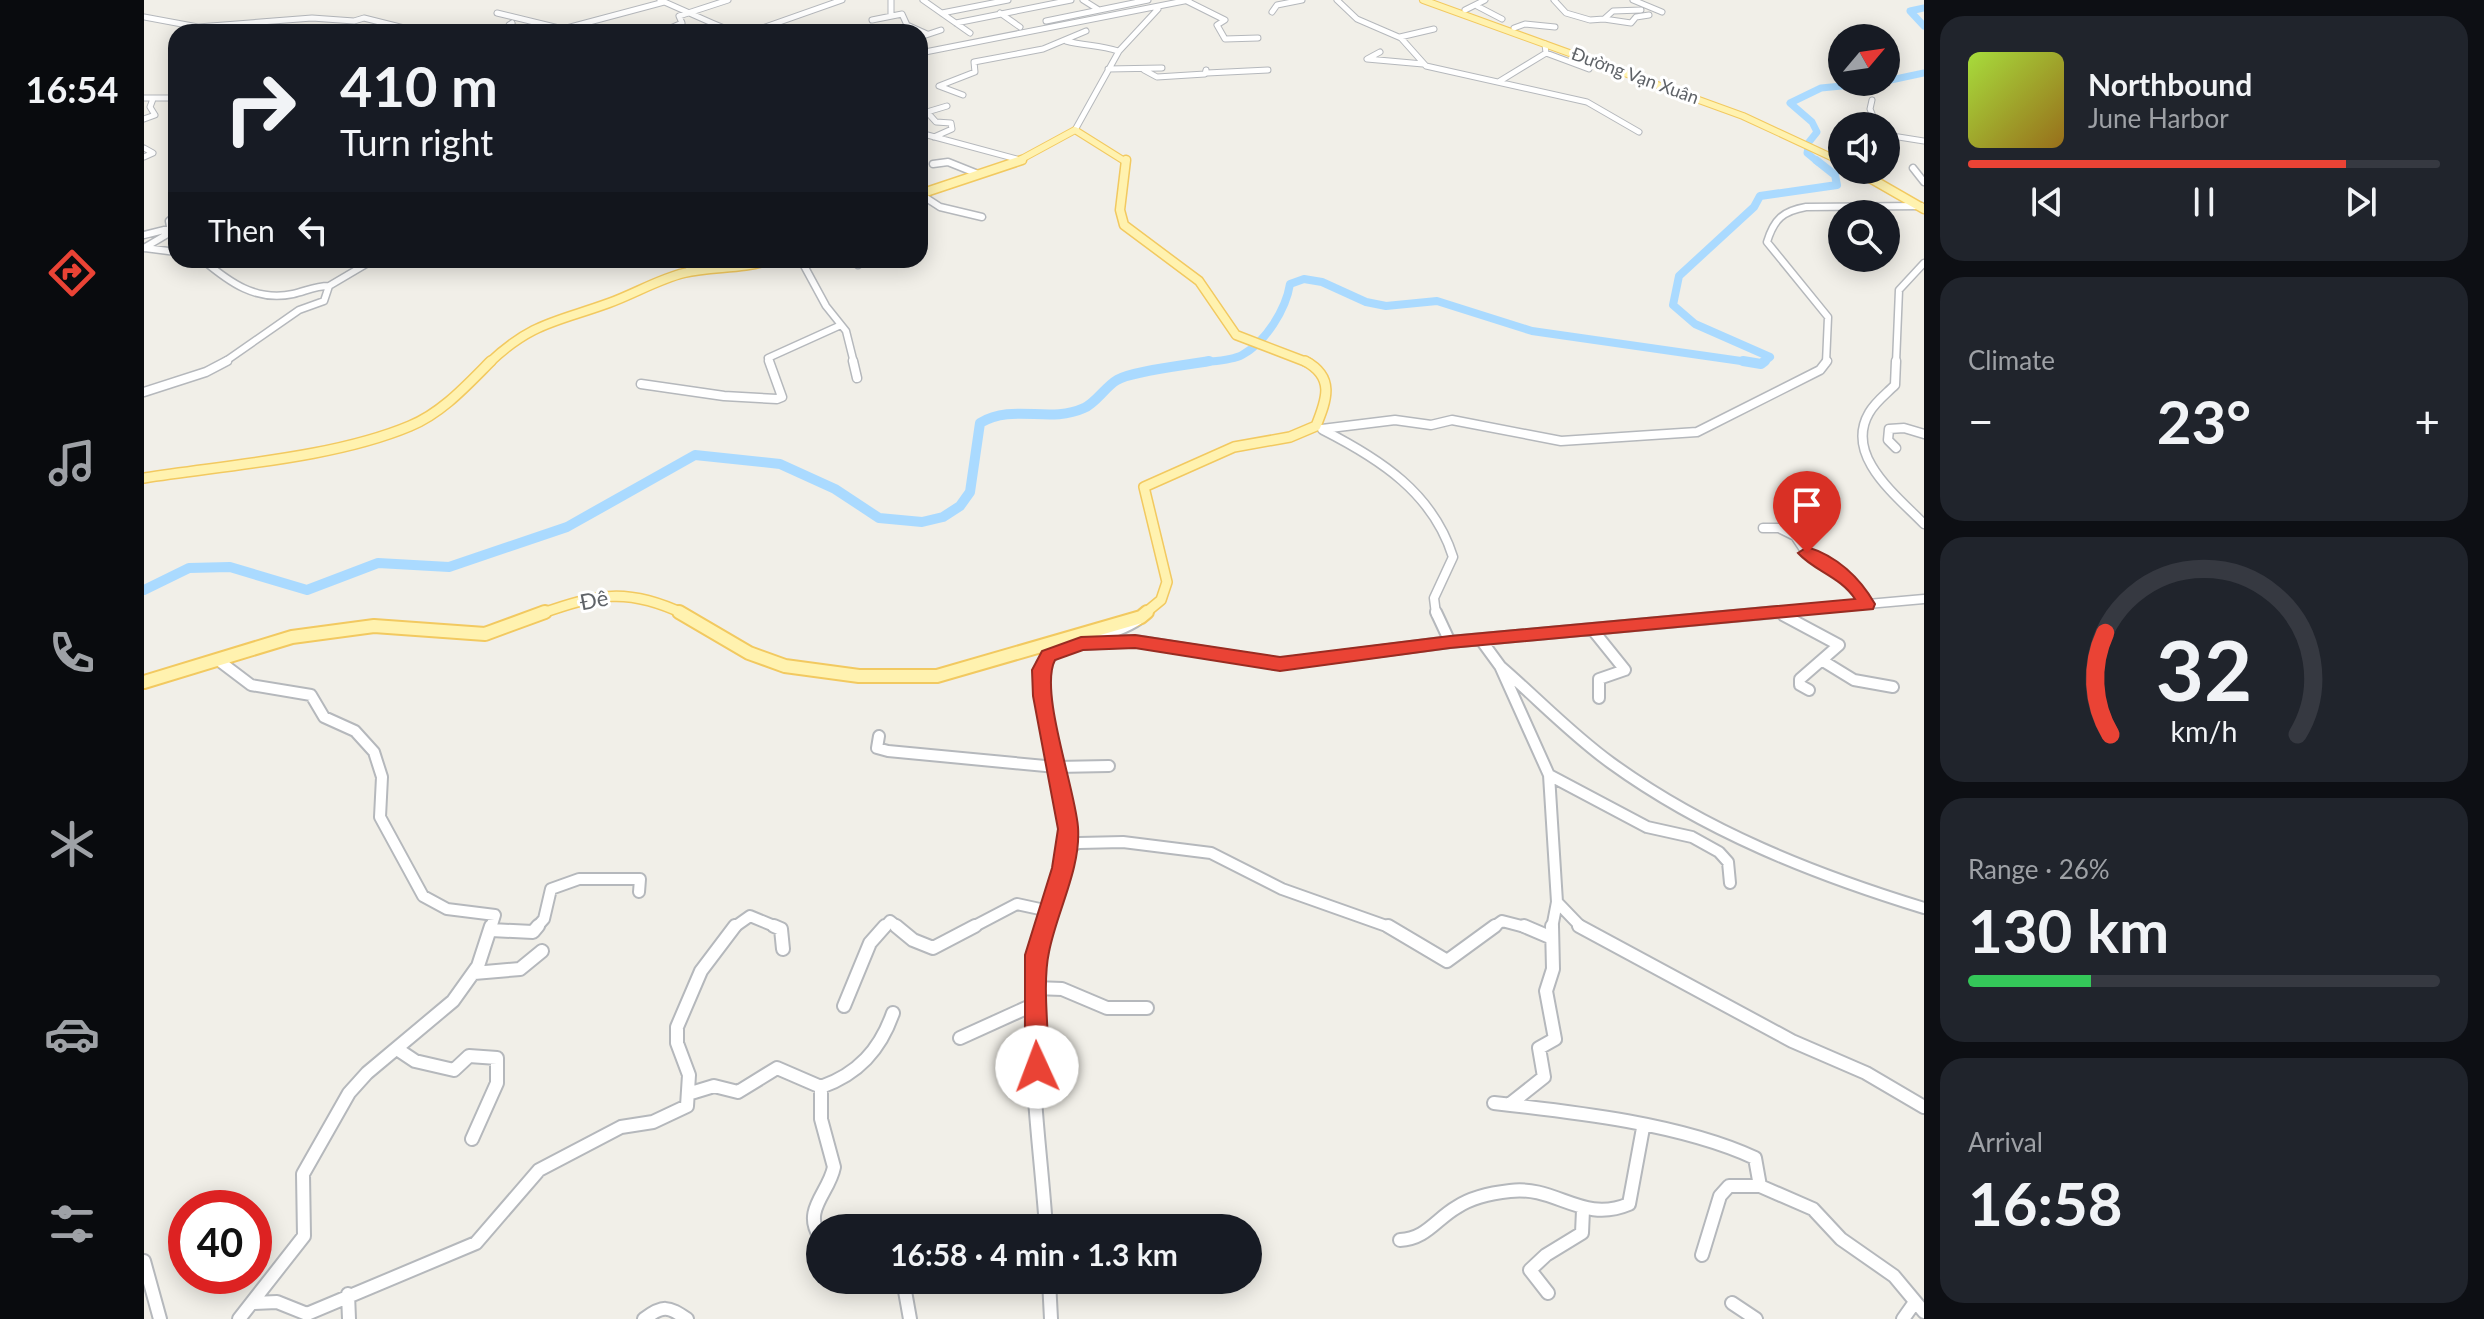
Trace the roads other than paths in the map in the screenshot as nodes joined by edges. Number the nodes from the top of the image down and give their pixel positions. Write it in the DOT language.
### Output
graph roads {
  1 [pos="728,0"];
  2 [pos="842,0"];
  3 [pos="891,0"];
  4 [pos="923,0"];
  5 [pos="951,0"];
  6 [pos="981,0"];
  7 [pos="1008,0"];
  8 [pos="1071,0"];
  9 [pos="1083,0"];
  10 [pos="1148,0"];
  11 [pos="1188,0"];
  12 [pos="1302,0"];
  13 [pos="1337,0"];
  14 [pos="1423,0"];
  15 [pos="1436,0"];
  16 [pos="1485,0"];
  17 [pos="1554,0"];
  18 [pos="1633,0"];
  19 [pos="661,1"];
  20 [pos="987,4"];
  21 [pos="1160,6"];
  22 [pos="1477,6"];
  23 [pos="964,9"];
  24 [pos="1098,10"];
  25 [pos="1465,10"];
  26 [pos="1641,10"];
  27 [pos="691,12"];
  28 [pos="1272,12"];
  29 [pos="1662,12"];
  30 [pos="497,13"];
  31 [pos="942,13"];
  32 [pos="891,14"];
  33 [pos="1002,14"];
  34 [pos="1125,14"];
  35 [pos="1649,15"];
  36 [pos="144,17"];
  37 [pos="1108,18"];
  38 [pos="1502,19"];
  39 [pos="1604,19"];
  40 [pos="872,20"];
  41 [pos="1144,21"];
  42 [pos="712,23"];
  43 [pos="956,23"];
  44 [pos="182,24"];
  45 [pos="236,24"];
  46 [pos="388,24"];
  47 [pos="542,24"];
  48 [pos="580,24"];
  49 [pos="680,24"];
  50 [pos="774,24"];
  51 [pos="907,24"];
  52 [pos="1020,27"];
  53 [pos="1555,27"];
  54 [pos="1514,28"];
  55 [pos="1434,29"];
  56 [pos="941,30"];
  57 [pos="1086,31"];
  58 [pos="928,34"];
  59 [pos="975,37"];
  60 [pos="1400,37"];
  61 [pos="1258,38"];
  62 [pos="1066,41"];
  63 [pos="1548,42"];
  64 [pos="928,48"];
  65 [pos="1118,51"];
  66 [pos="1380,52"];
  67 [pos="1546,53"];
  68 [pos="1423,64"];
  69 [pos="1162,68"];
  70 [pos="1108,69"];
  71 [pos="1589,69"];
  72 [pos="1144,70"];
  73 [pos="1268,70"];
  74 [pos="1500,81"];
  75 [pos="963,95"];
  76 [pos="144,98"];
  77 [pos="168,98"];
  78 [pos="153,99"];
  79 [pos="1872,100"];
  80 [pos="947,106"];
  81 [pos="928,112"];
  82 [pos="1871,112"];
  83 [pos="928,113"];
  84 [pos="144,119"];
  85 [pos="1075,130"];
  86 [pos="1639,132"];
  87 [pos="928,135"];
  88 [pos="934,137"];
  89 [pos="1900,137"];
  90 [pos="1924,141"];
  91 [pos="144,148"];
  92 [pos="1826,151"];
  93 [pos="144,157"];
  94 [pos="1020,160"];
  95 [pos="933,164"];
  96 [pos="1913,168"];
  97 [pos="978,174"];
  98 [pos="1924,182"];
  99 [pos="1882,184"];
  100 [pos="1891,184"];
  101 [pos="928,191"];
  102 [pos="928,199"];
  103 [pos="1923,206"];
  104 [pos="982,217"];
  105 [pos="168,228"];
  106 [pos="168,231"];
  107 [pos="144,234"];
  108 [pos="145,248"];
  109 [pos="168,251"];
  110 [pos="1924,263"];
  111 [pos="213,268"];
  112 [pos="359,268"];
  113 [pos="690,268"];
  114 [pos="746,268"];
  115 [pos="806,268"];
  116 [pos="694,271"];
  117 [pos="329,286"];
  118 [pos="841,325"];
  119 [pos="857,378"];
  120 [pos="641,384"];
  121 [pos="144,392"];
  122 [pos="1319,428"];
  123 [pos="1924,434"];
  124 [pos="1896,448"];
  125 [pos="144,478"];
  126 [pos="1924,524"];
  127 [pos="1763,528"];
  128 [pos="1924,599"];
  129 [pos="1867,604"];
  130 [pos="1780,614"];
  131 [pos="1141,617"];
  132 [pos="1130,627"];
  133 [pos="1592,629"];
  134 [pos="1481,640"];
  135 [pos="1135,641"];
  136 [pos="1450,642"];
  137 [pos="1081,644"];
  138 [pos="218,660"];
  139 [pos="1823,661"];
  140 [pos="1500,666"];
  141 [pos="144,682"];
  142 [pos="1893,687"];
  143 [pos="1809,690"];
  144 [pos="1599,698"];
  145 [pos="879,736"];
  146 [pos="1109,766"];
  147 [pos="1056,767"];
  148 [pos="1549,775"];
  149 [pos="1066,847"];
  150 [pos="1730,883"];
  151 [pos="639,892"];
  152 [pos="1557,902"];
  153 [pos="1924,908"];
  154 [pos="1049,911"];
  155 [pos="491,930"];
  156 [pos="1552,938"];
  157 [pos="783,949"];
  158 [pos="542,951"];
  159 [pos="474,973"];
  160 [pos="1035,988"];
  161 [pos="1035,1004"];
  162 [pos="844,1006"];
  163 [pos="1147,1008"];
  164 [pos="893,1013"];
  165 [pos="960,1038"];
  166 [pos="397,1049"];
  167 [pos="821,1087"];
  168 [pos="691,1093"];
  169 [pos="1494,1103"];
  170 [pos="1922,1103"];
  171 [pos="1510,1104"];
  172 [pos="1643,1128"];
  173 [pos="472,1139"];
  174 [pos="1760,1186"];
  175 [pos="1583,1210"];
  176 [pos="813,1214"];
  177 [pos="1045,1214"];
  178 [pos="1400,1240"];
  179 [pos="1702,1255"];
  180 [pos="144,1261"];
  181 [pos="1548,1293"];
  182 [pos="348,1294"];
  183 [pos="906,1294"];
  184 [pos="1050,1294"];
  185 [pos="254,1303"];
  186 [pos="1732,1303"];
  187 [pos="1919,1307"];
  188 [pos="160,1319"];
  189 [pos="239,1319"];
  190 [pos="349,1319"];
  191 [pos="644,1319"];
  192 [pos="687,1319"];
  193 [pos="910,1319"];
  194 [pos="1051,1319"];
  195 [pos="1756,1319"];
  196 [pos="1903,1319"];
  1 -- 27 [label="street"];
  2 -- 50 [label="street"];
  3 -- 32 [label="street"];
  4 -- 31 [label="street"];
  5 -- 23 [label="street"];
  6 -- 20 [label="street"];
  7 -- 20 [label="street"];
  8 -- 33 [label="street"];
  9 -- 24 [label="street"];
  10 -- 24 [label="street"];
  11 -- 21 [label="street"];
  11 -- 61 [label="street"];
  12 -- 28 [label="street"];
  13 -- 60 [label="street"];
  14 -- 63 [label="main road, Đường Vạn Xuân"];
  15 -- 25 [label="main road, Đường Vạn Xuân"];
  16 -- 22 [label="street"];
  17 -- 39 [label="street"];
  18 -- 29 [label="street"];
  19 -- 27 [label="street"];
  19 -- 48 [label="street"];
  20 -- 23 [label="street"];
  20 -- 33 [label="street"];
  21 -- 34 [label="street"];
  21 -- 41 [label="street"];
  22 -- 25 [label="street"];
  22 -- 38 [label="street"];
  23 -- 31 [label="street"];
  24 -- 37 [label="street"];
  24 -- 52 [label="street"];
  25 -- 54 [label="main road, Đường Vạn Xuân"];
  26 -- 39 [label="street"];
  27 -- 42 [label="street"];
  27 -- 49 [label="street"];
  30 -- 47 [label="street"];
  31 -- 43 [label="street"];
  32 -- 40 [label="street"];
  32 -- 51 [label="street"];
  33 -- 43 [label="street"];
  33 -- 52 [label="street"];
  34 -- 37 [label="street"];
  34 -- 41 [label="street"];
  35 -- 39 [label="street"];
  36 -- 44 [label="street"];
  37 -- 59 [label="street"];
  41 -- 65 [label="street"];
  43 -- 59 [label="street"];
  45 -- 46 [label="street"];
  52 -- 59 [label="street"];
  53 -- 54 [label="street"];
  54 -- 63 [label="main road, Đường Vạn Xuân"];
  55 -- 60 [label="street"];
  56 -- 58 [label="street"];
  57 -- 62 [label="street"];
  59 -- 64 [label="street"];
  60 -- 68 [label="street"];
  62 -- 65 [label="street"];
  62 -- 75 [label="street"];
  63 -- 67 [label="street"];
  63 -- 92 [label="main road, Đường Vạn Xuân"];
  65 -- 70 [label="street"];
  66 -- 68 [label="street"];
  67 -- 71 [label="street"];
  67 -- 74 [label="street"];
  68 -- 74 [label="street"];
  69 -- 72 [label="street"];
  70 -- 72 [label="street"];
  70 -- 85 [label="street"];
  72 -- 73 [label="street"];
  74 -- 86 [label="street"];
  76 -- 78 [label="street"];
  77 -- 78 [label="street"];
  78 -- 84 [label="street"];
  79 -- 82 [label="street"];
  80 -- 81 [label="street"];
  83 -- 88 [label="street"];
  85 -- 94 [label="main road"];
  85 -- 122 [label="main road"];
  87 -- 88 [label="street"];
  88 -- 94 [label="street"];
  89 -- 90 [label="street"];
  91 -- 93 [label="street"];
  94 -- 97 [label="main road"];
  95 -- 97 [label="street"];
  96 -- 98 [label="street"];
  97 -- 101 [label="main road"];
  99 -- 103 [label="main road"];
  100 -- 103 [label="main road"];
  102 -- 104 [label="street"];
  103 -- 122 [label="street"];
  105 -- 107 [label="street"];
  106 -- 108 [label="street"];
  108 -- 109 [label="street"];
  110 -- 126 [label="street"];
  111 -- 117 [label="street"];
  112 -- 117 [label="street"];
  113 -- 116 [label="street"];
  114 -- 116 [label="main road"];
  115 -- 118 [label="street"];
  116 -- 125 [label="main road"];
  117 -- 121 [label="street"];
  118 -- 119 [label="street"];
  118 -- 120 [label="street"];
  122 -- 131 [label="main road"];
  122 -- 136 [label="street"];
  123 -- 124 [label="street"];
  127 -- 129 [label="street"];
  128 -- 129 [label="street"];
  129 -- 130 [label="street"];
  130 -- 133 [label="street"];
  130 -- 139 [label="street"];
  131 -- 132 [label="street"];
  131 -- 138 [label="main road, Đê"];
  132 -- 135 [label="street"];
  132 -- 137 [label="street"];
  133 -- 134 [label="street"];
  133 -- 144 [label="street"];
  134 -- 136 [label="street"];
  134 -- 140 [label="street"];
  135 -- 136 [label="street"];
  135 -- 137 [label="street"];
  137 -- 147 [label="street"];
  138 -- 141 [label="main road, Đê"];
  138 -- 155 [label="street"];
  139 -- 142 [label="street"];
  139 -- 143 [label="street"];
  140 -- 148 [label="street"];
  140 -- 153 [label="street"];
  145 -- 147 [label="street"];
  146 -- 147 [label="street"];
  147 -- 149 [label="street"];
  148 -- 150 [label="street"];
  148 -- 152 [label="street"];
  149 -- 154 [label="street"];
  149 -- 156 [label="street"];
  151 -- 155 [label="street"];
  152 -- 156 [label="street"];
  152 -- 170 [label="street"];
  154 -- 160 [label="street"];
  154 -- 162 [label="street"];
  155 -- 159 [label="street"];
  156 -- 171 [label="street"];
  157 -- 168 [label="street"];
  158 -- 159 [label="street"];
  159 -- 166 [label="street"];
  160 -- 161 [label="street"];
  160 -- 163 [label="street"];
  161 -- 165 [label="street"];
  161 -- 177 [label="street"];
  164 -- 167 [label="street"];
  166 -- 173 [label="street"];
  166 -- 185 [label="street"];
  167 -- 168 [label="street"];
  167 -- 176 [label="street"];
  168 -- 182 [label="street"];
  169 -- 171 [label="street"];
  171 -- 172 [label="street"];
  172 -- 174 [label="street"];
  172 -- 175 [label="street"];
  174 -- 179 [label="street"];
  174 -- 187 [label="street"];
  175 -- 178 [label="street"];
  175 -- 181 [label="street"];
  180 -- 188 [label="street"];
  182 -- 185 [label="street"];
  182 -- 190 [label="street"];
  183 -- 193 [label="street"];
  184 -- 194 [label="street"];
  185 -- 189 [label="street"];
  186 -- 195 [label="street"];
  187 -- 196 [label="street"];
  191 -- 192 [label="street"];
}
